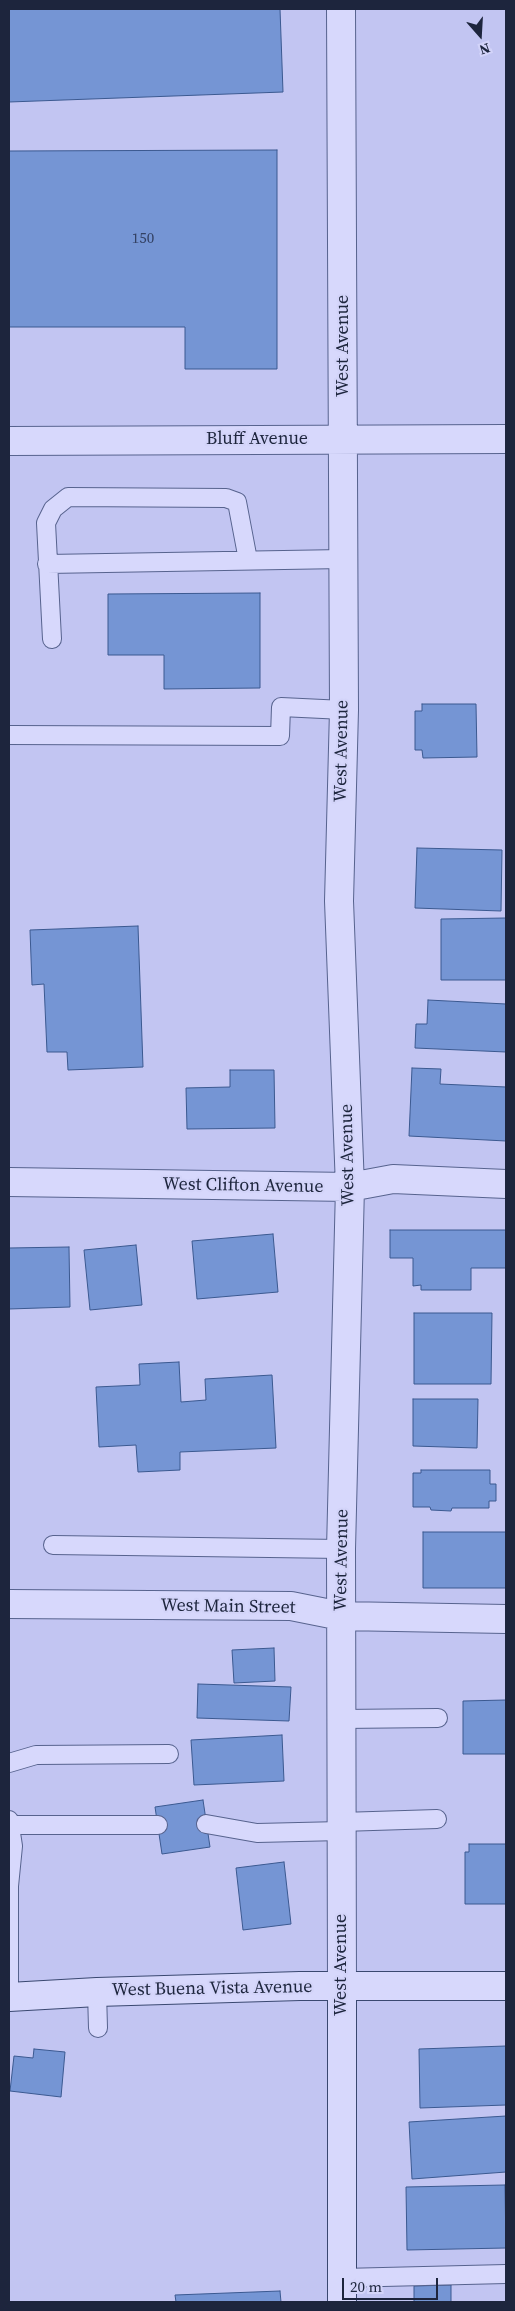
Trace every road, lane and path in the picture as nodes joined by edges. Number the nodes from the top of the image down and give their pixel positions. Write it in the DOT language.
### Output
graph roads {
  1 [pos="341,9"];
  2 [pos="344,438"];
  3 [pos="506,439"];
  4 [pos="9,441"];
  5 [pos="248,560"];
  6 [pos="343,560"];
  7 [pos="47,564"];
  8 [pos="52,639"];
  9 [pos="344,710"];
  10 [pos="9,735"];
  11 [pos="9,1182"];
  12 [pos="506,1184"];
  13 [pos="350,1187"];
  14 [pos="53,1545"];
  15 [pos="341,1549"];
  16 [pos="9,1604"];
  17 [pos="341,1616"];
  18 [pos="506,1618"];
  19 [pos="438,1718"];
  20 [pos="341,1719"];
  21 [pos="169,1754"];
  22 [pos="9,1763"];
  23 [pos="437,1819"];
  24 [pos="9,1823"];
  25 [pos="206,1824"];
  26 [pos="158,1825"];
  27 [pos="341,1826"];
  28 [pos="506,1986"];
  29 [pos="342,1988"];
  30 [pos="97,1992"];
  31 [pos="9,1998"];
  32 [pos="98,2028"];
  33 [pos="506,2274"];
  34 [pos="342,2290"];
  1 -- 2 [label="street, West Avenue"];
  2 -- 3 [label="street, Bluff Avenue"];
  2 -- 4 [label="street, Bluff Avenue"];
  2 -- 6 [label="street, West Avenue"];
  5 -- 6 [label="lane"];
  5 -- 7 [label="lane"];
  5 -- 7 [label="lane"];
  6 -- 9 [label="street, West Avenue"];
  7 -- 8 [label="lane"];
  9 -- 10 [label="lane"];
  9 -- 13 [label="street, West Avenue"];
  11 -- 13 [label="street, West Clifton Avenue"];
  12 -- 13 [label="street, West Clifton Avenue"];
  13 -- 15 [label="street, West Avenue"];
  14 -- 15 [label="lane"];
  15 -- 17 [label="street, West Avenue"];
  16 -- 17 [label="street, West Main Street"];
  17 -- 18 [label="street, West Main Street"];
  17 -- 20 [label="street, West Avenue"];
  19 -- 20 [label="lane"];
  20 -- 27 [label="street, West Avenue"];
  21 -- 22 [label="lane"];
  23 -- 27 [label="lane"];
  24 -- 26 [label="lane"];
  24 -- 31 [label="lane"];
  25 -- 27 [label="lane"];
  27 -- 29 [label="street, West Avenue"];
  28 -- 29 [label="street, West Buena Vista Avenue"];
  29 -- 30 [label="street, West Buena Vista Avenue"];
  29 -- 34 [label="street, West Avenue"];
  30 -- 31 [label="street, West Buena Vista Avenue"];
  30 -- 32 [label="lane"];
  33 -- 34 [label="lane"];
}
